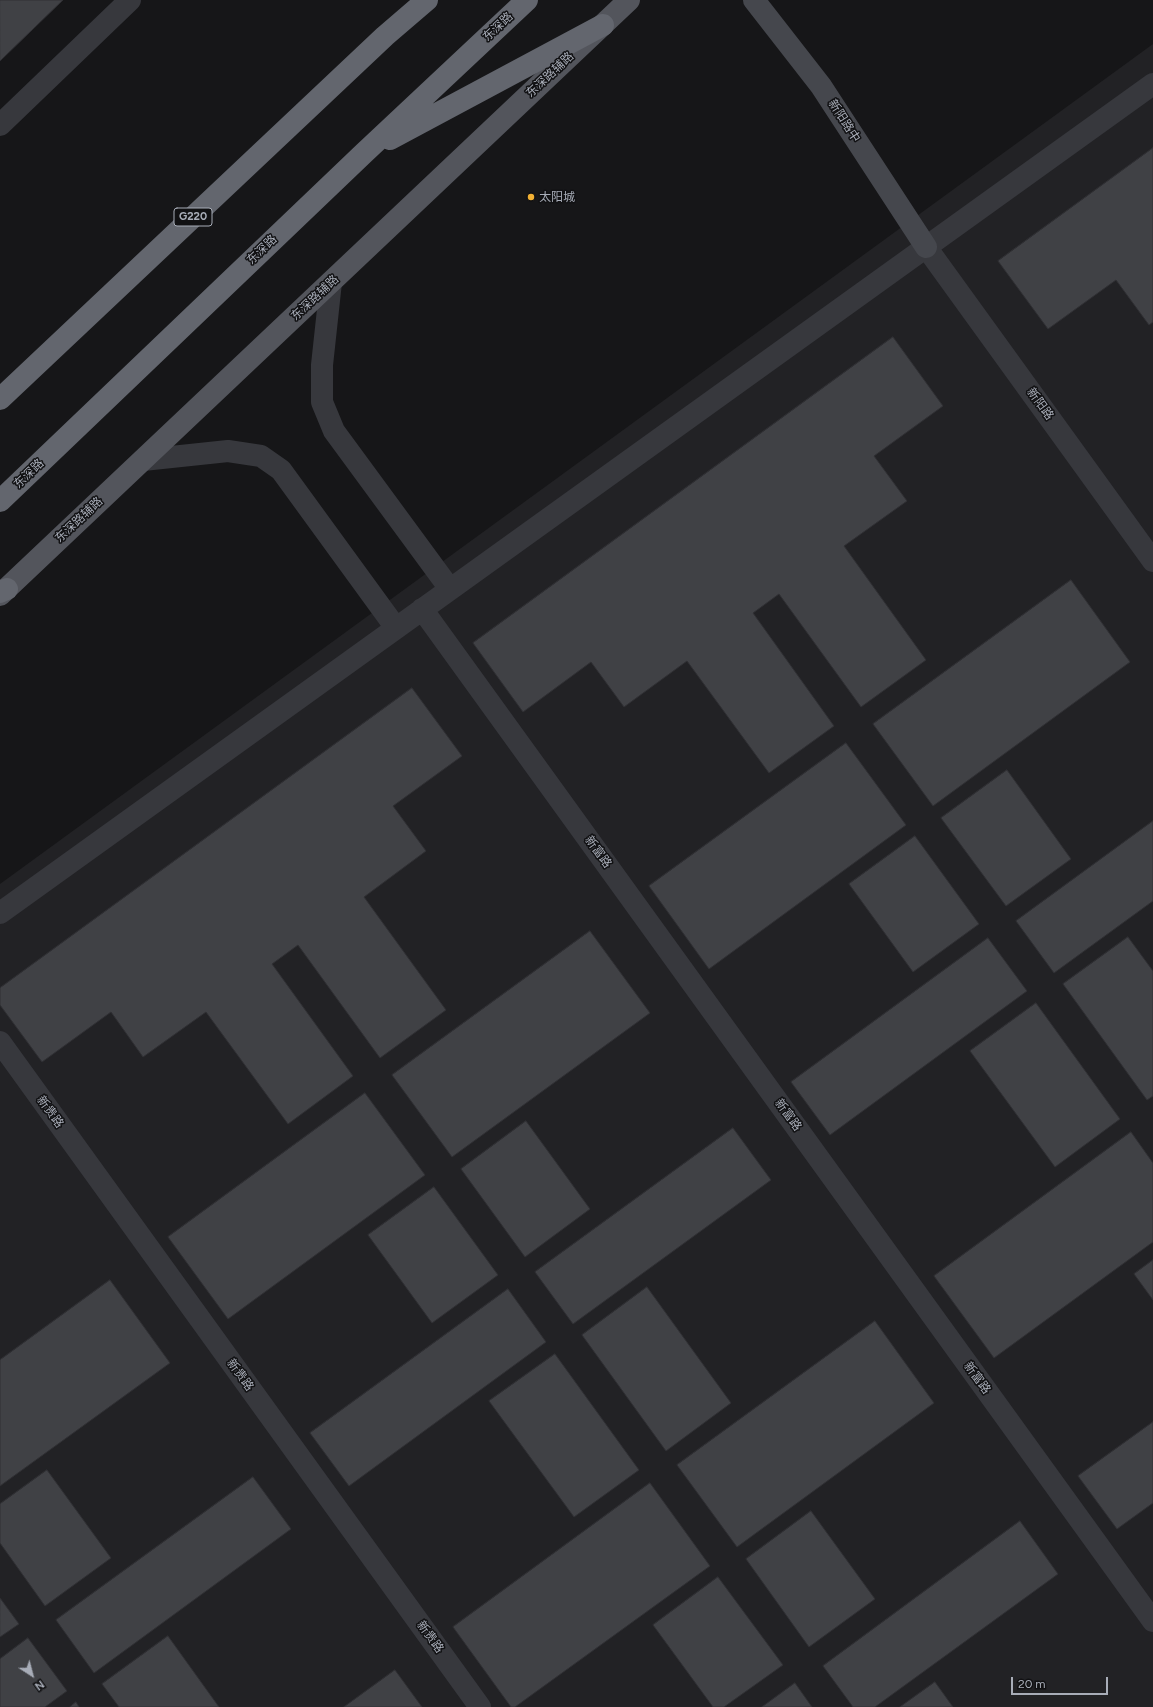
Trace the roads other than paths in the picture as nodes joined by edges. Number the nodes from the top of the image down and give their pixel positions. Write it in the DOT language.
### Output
graph roads {
  1 [pos="130,0"];
  2 [pos="413,0"];
  3 [pos="427,0"];
  4 [pos="527,0"];
  5 [pos="629,0"];
  6 [pos="754,0"];
  7 [pos="603,25"];
  8 [pos="385,36"];
  9 [pos="1153,84"];
  10 [pos="0,125"];
  11 [pos="364,153"];
  12 [pos="926,247"];
  13 [pos="332,282"];
  14 [pos="0,399"];
  15 [pos="142,460"];
  16 [pos="0,501"];
  17 [pos="1153,561"];
  18 [pos="450,590"];
  19 [pos="2,592"];
  20 [pos="422,609"];
  21 [pos="396,628"];
  22 [pos="0,913"];
  23 [pos="0,1042"];
  24 [pos="1153,1621"];
  25 [pos="480,1707"];
  1 -- 10 [label="street"];
  2 -- 8 [label="main road"];
  3 -- 8 [label="highway, G220"];
  4 -- 11 [label="highway, 东深路"];
  5 -- 7 [label="main road, 东深路辅路"];
  6 -- 12 [label="street, 新阳路中"];
  7 -- 11 [label="highway"];
  7 -- 13 [label="main road, 东深路辅路"];
  8 -- 14 [label="highway, G220"];
  9 -- 12 [label="street"];
  11 -- 16 [label="highway, 东深路"];
  12 -- 17 [label="street, 新阳路"];
  12 -- 18 [label="street"];
  13 -- 15 [label="main road, 东深路辅路"];
  13 -- 18 [label="street"];
  15 -- 19 [label="main road, 东深路辅路"];
  15 -- 21 [label="street"];
  18 -- 20 [label="street"];
  20 -- 21 [label="street"];
  20 -- 24 [label="street, 新富路"];
  21 -- 22 [label="street"];
  23 -- 25 [label="street, 新贵路"];
}
